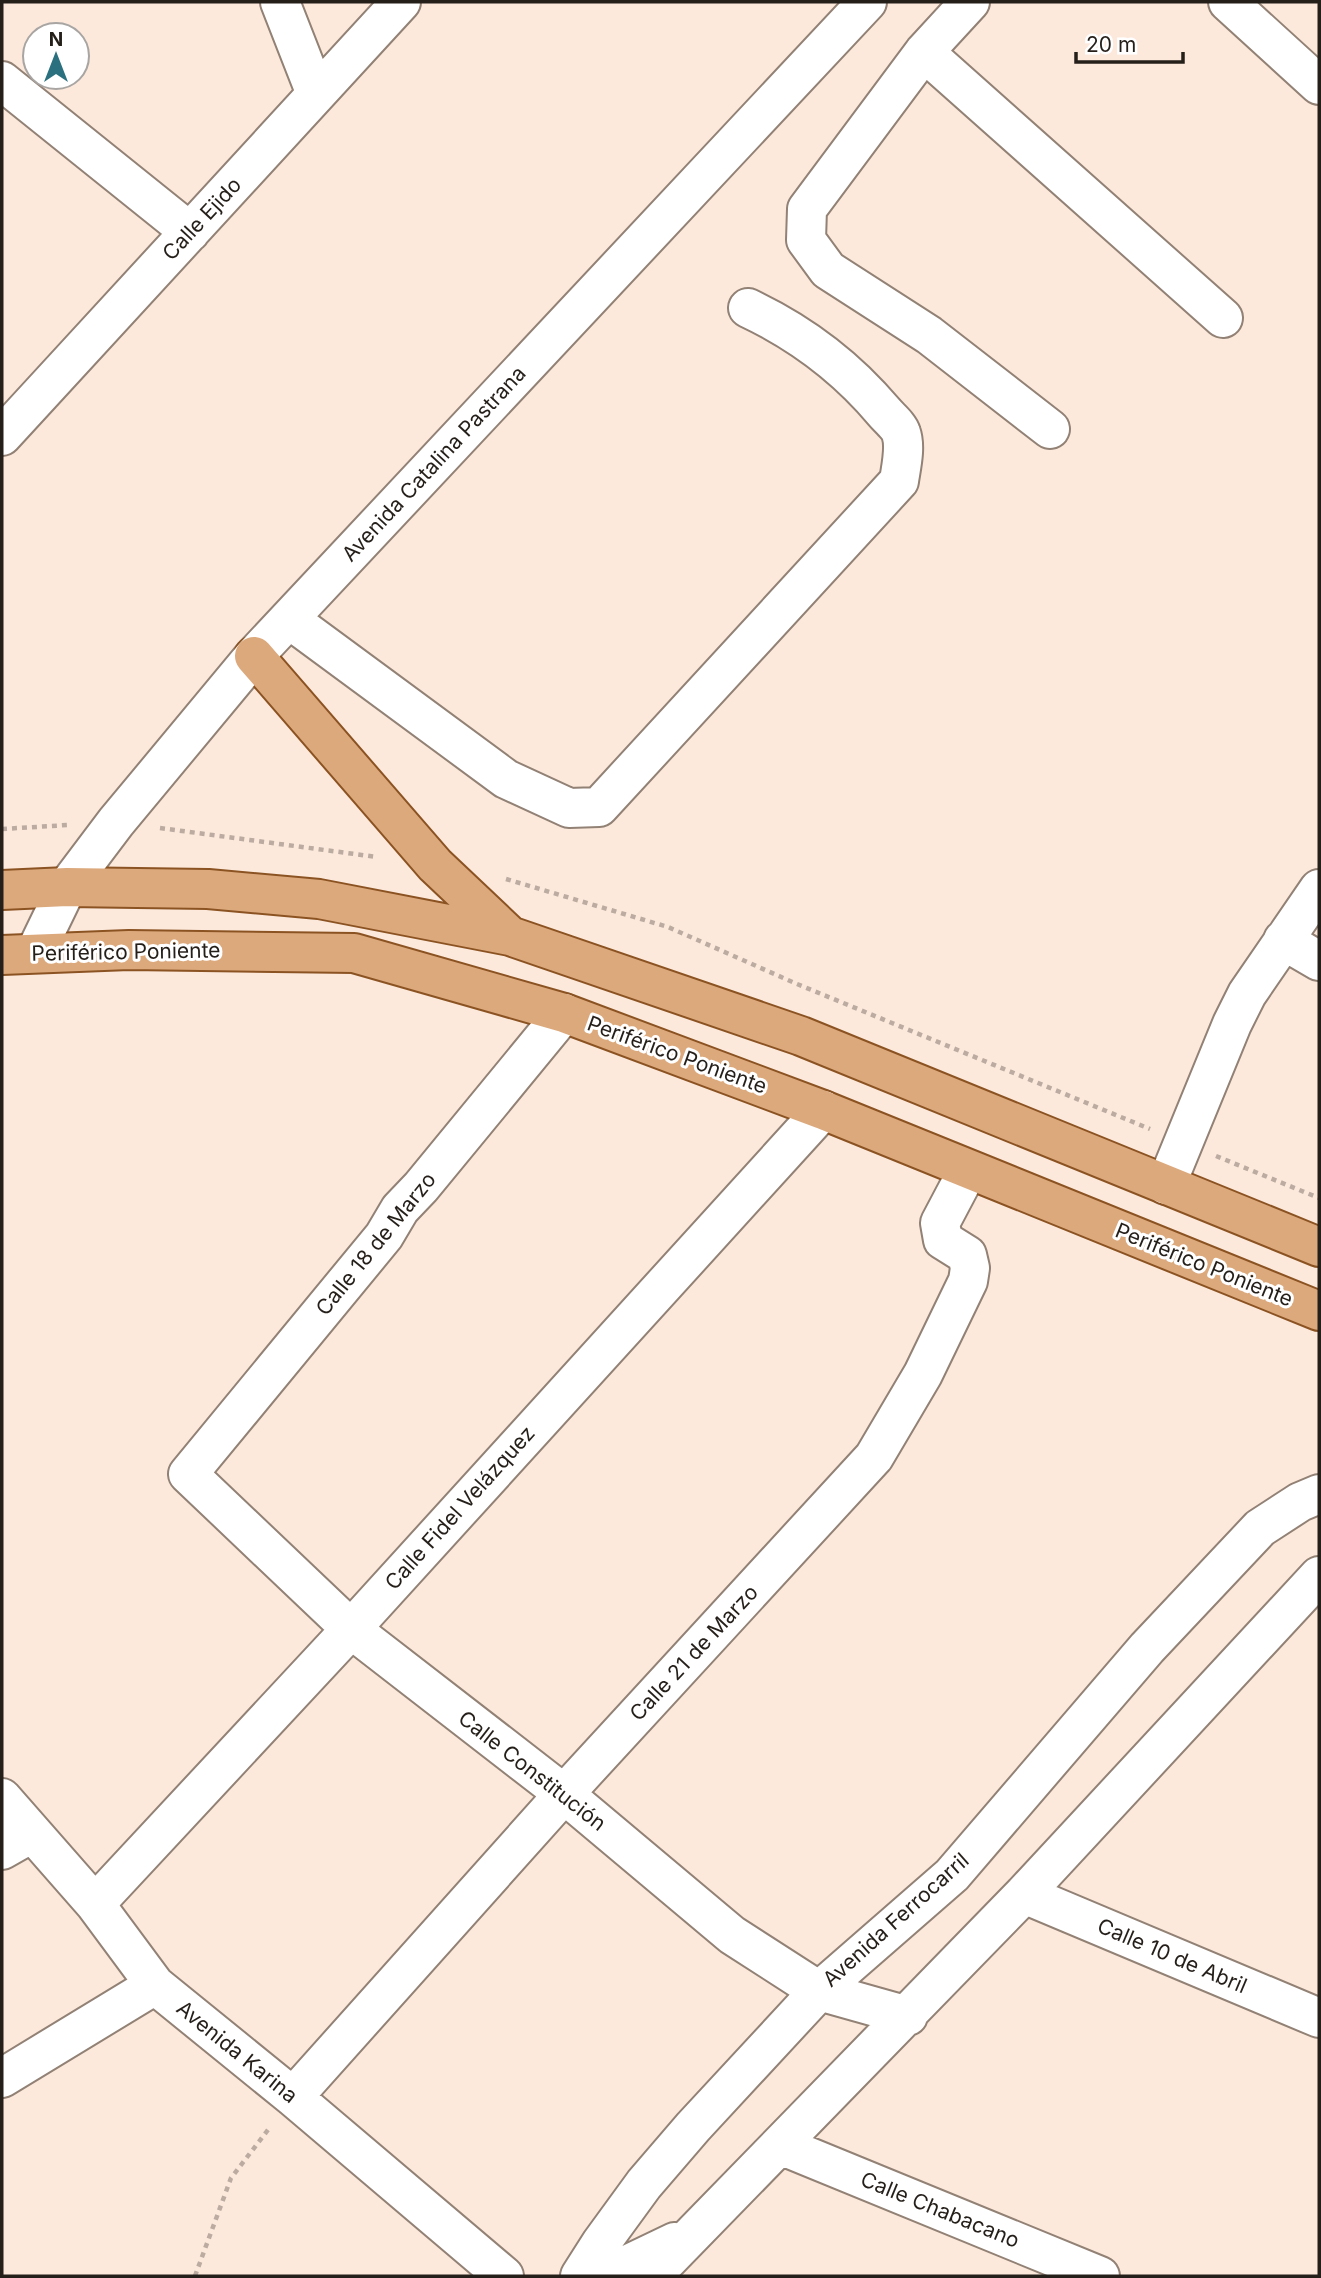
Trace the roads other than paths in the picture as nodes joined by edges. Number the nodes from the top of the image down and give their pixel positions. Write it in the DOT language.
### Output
graph roads {
  1 [pos="280,2"];
  2 [pos="401,2"];
  3 [pos="867,2"];
  4 [pos="970,2"];
  5 [pos="1228,2"];
  6 [pos="925,52"];
  7 [pos="2,81"];
  8 [pos="1319,85"];
  9 [pos="316,94"];
  10 [pos="190,232"];
  11 [pos="748,308"];
  12 [pos="1223,318"];
  13 [pos="1050,429"];
  14 [pos="2,436"];
  15 [pos="289,619"];
  16 [pos="254,656"];
  17 [pos="67,887"];
  18 [pos="1319,889"];
  19 [pos="2,890"];
  20 [pos="510,936"];
  21 [pos="1283,940"];
  22 [pos="18,954"];
  23 [pos="1319,961"];
  24 [pos="564,1013"];
  25 [pos="823,1110"];
  26 [pos="968,1170"];
  27 [pos="1166,1185"];
  28 [pos="1319,1247"];
  29 [pos="1319,1311"];
  30 [pos="188,1474"];
  31 [pos="1319,1494"];
  32 [pos="1319,1576"];
  33 [pos="351,1629"];
  34 [pos="564,1794"];
  35 [pos="2,1798"];
  36 [pos="17,1842"];
  37 [pos="1024,1894"];
  38 [pos="95,1904"];
  39 [pos="155,1985"];
  40 [pos="819,1991"];
  41 [pos="908,2016"];
  42 [pos="1319,2018"];
  43 [pos="2,2078"];
  44 [pos="293,2097"];
  45 [pos="780,2145"];
  46 [pos="694,2233"];
  47 [pos="504,2276"];
  48 [pos="580,2276"];
  49 [pos="604,2276"];
  50 [pos="652,2276"];
  51 [pos="1100,2276"];
  1 -- 9 [label="street"];
  2 -- 9 [label="street, Calle Ejido"];
  3 -- 15 [label="street, Avenida Catalina Pastrana"];
  4 -- 6 [label="street"];
  5 -- 8 [label="street"];
  6 -- 12 [label="street"];
  6 -- 13 [label="street"];
  7 -- 10 [label="street"];
  9 -- 10 [label="street, Calle Ejido"];
  10 -- 14 [label="street, Calle Ejido"];
  11 -- 15 [label="street"];
  15 -- 16 [label="street, Avenida Catalina Pastrana"];
  16 -- 17 [label="street, Avenida Catalina Pastrana"];
  16 -- 20 [label="main road"];
  17 -- 19 [label="main road"];
  17 -- 20 [label="main road"];
  17 -- 22 [label="street, Avenida Catalina Pastrana"];
  18 -- 21 [label="street"];
  20 -- 27 [label="main road"];
  21 -- 23 [label="street"];
  21 -- 27 [label="street"];
  22 -- 24 [label="main road, Periférico Poniente"];
  24 -- 25 [label="main road, Periférico Poniente"];
  24 -- 30 [label="street, Calle 18 de Marzo"];
  25 -- 26 [label="main road, Periférico Poniente"];
  25 -- 33 [label="street, Calle Fidel Velázquez"];
  26 -- 29 [label="main road, Periférico Poniente"];
  26 -- 34 [label="street, Calle 21 de Marzo"];
  27 -- 28 [label="main road"];
  30 -- 33 [label="street, Calle Constitución"];
  31 -- 40 [label="street, Avenida Ferrocarril"];
  32 -- 37 [label="street"];
  33 -- 34 [label="street, Calle Constitución"];
  33 -- 38 [label="street, Calle Fidel Velázquez"];
  34 -- 40 [label="street, Calle Constitución"];
  34 -- 44 [label="street, Calle 21 de Marzo"];
  35 -- 36 [label="street, Avenida Karina"];
  36 -- 38 [label="street, Avenida Karina"];
  37 -- 41 [label="street"];
  37 -- 42 [label="street, Calle 10 de Abril"];
  38 -- 39 [label="street, Avenida Karina"];
  39 -- 43 [label="street"];
  39 -- 44 [label="street, Avenida Karina"];
  40 -- 41 [label="street, Calle Constitución"];
  40 -- 48 [label="street, Avenida Ferrocarril"];
  41 -- 45 [label="street"];
  44 -- 47 [label="street, Avenida Karina"];
  45 -- 46 [label="street"];
  45 -- 51 [label="street, Calle Chabacano"];
  46 -- 49 [label="street"];
  46 -- 50 [label="street"];
}
